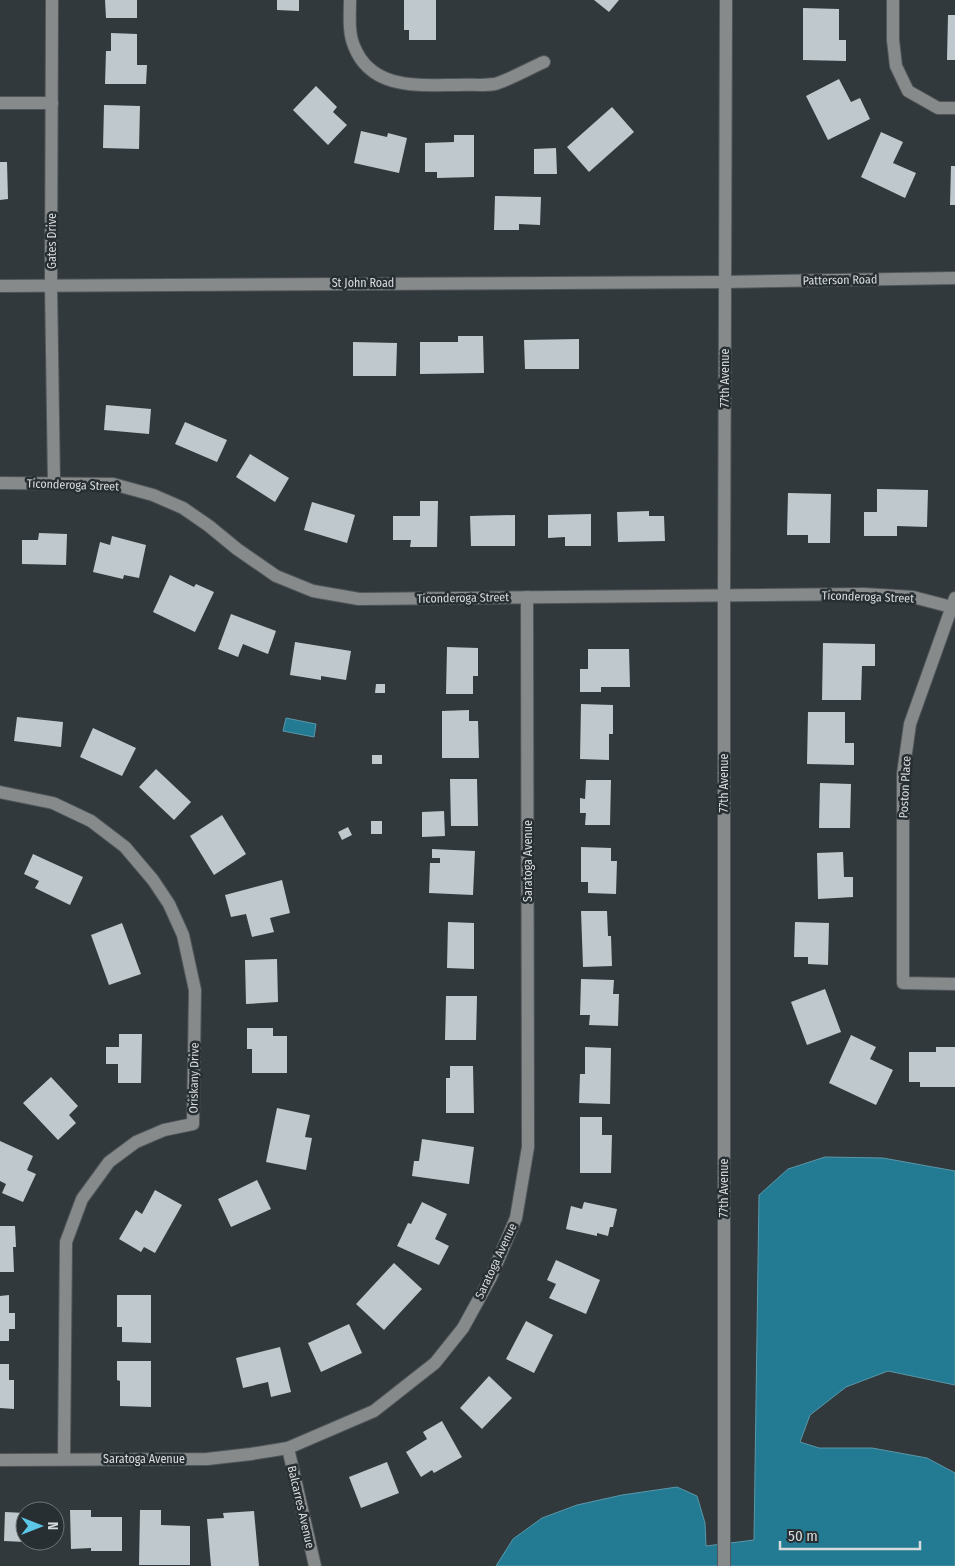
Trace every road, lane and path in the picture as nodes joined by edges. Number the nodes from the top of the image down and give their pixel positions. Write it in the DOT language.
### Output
graph roads {
  1 [pos="52,0"];
  2 [pos="350,0"];
  3 [pos="726,0"];
  4 [pos="894,0"];
  5 [pos="544,62"];
  6 [pos="0,103"];
  7 [pos="52,103"];
  8 [pos="955,108"];
  9 [pos="955,278"];
  10 [pos="725,282"];
  11 [pos="52,285"];
  12 [pos="0,286"];
  13 [pos="0,483"];
  14 [pos="54,483"];
  15 [pos="724,595"];
  16 [pos="527,597"];
  17 [pos="954,604"];
  18 [pos="0,792"];
  19 [pos="955,984"];
  20 [pos="288,1448"];
  21 [pos="64,1459"];
  22 [pos="0,1460"];
  23 [pos="315,1566"];
  24 [pos="724,1566"];
  1 -- 7 [label="street, Gates Drive"];
  2 -- 5 [label="street"];
  3 -- 10 [label="street, 77th Avenue"];
  4 -- 8 [label="street"];
  6 -- 7 [label="street"];
  7 -- 11 [label="street, Gates Drive"];
  9 -- 10 [label="street, Patterson Road"];
  10 -- 11 [label="street, St John Road"];
  10 -- 15 [label="street, 77th Avenue"];
  11 -- 12 [label="street, St John Road"];
  11 -- 14 [label="street, Gates Drive"];
  13 -- 14 [label="street, Ticonderoga Street"];
  14 -- 16 [label="street, Ticonderoga Street"];
  15 -- 16 [label="street, Ticonderoga Street"];
  15 -- 17 [label="street, Ticonderoga Street"];
  15 -- 24 [label="street, 77th Avenue"];
  16 -- 20 [label="street, Saratoga Avenue"];
  17 -- 19 [label="street, Poston Place"];
  18 -- 21 [label="street, Oriskany Drive"];
  20 -- 21 [label="street, Saratoga Avenue"];
  20 -- 23 [label="street, Balcarres Avenue"];
  21 -- 22 [label="street, Saratoga Avenue"];
}
